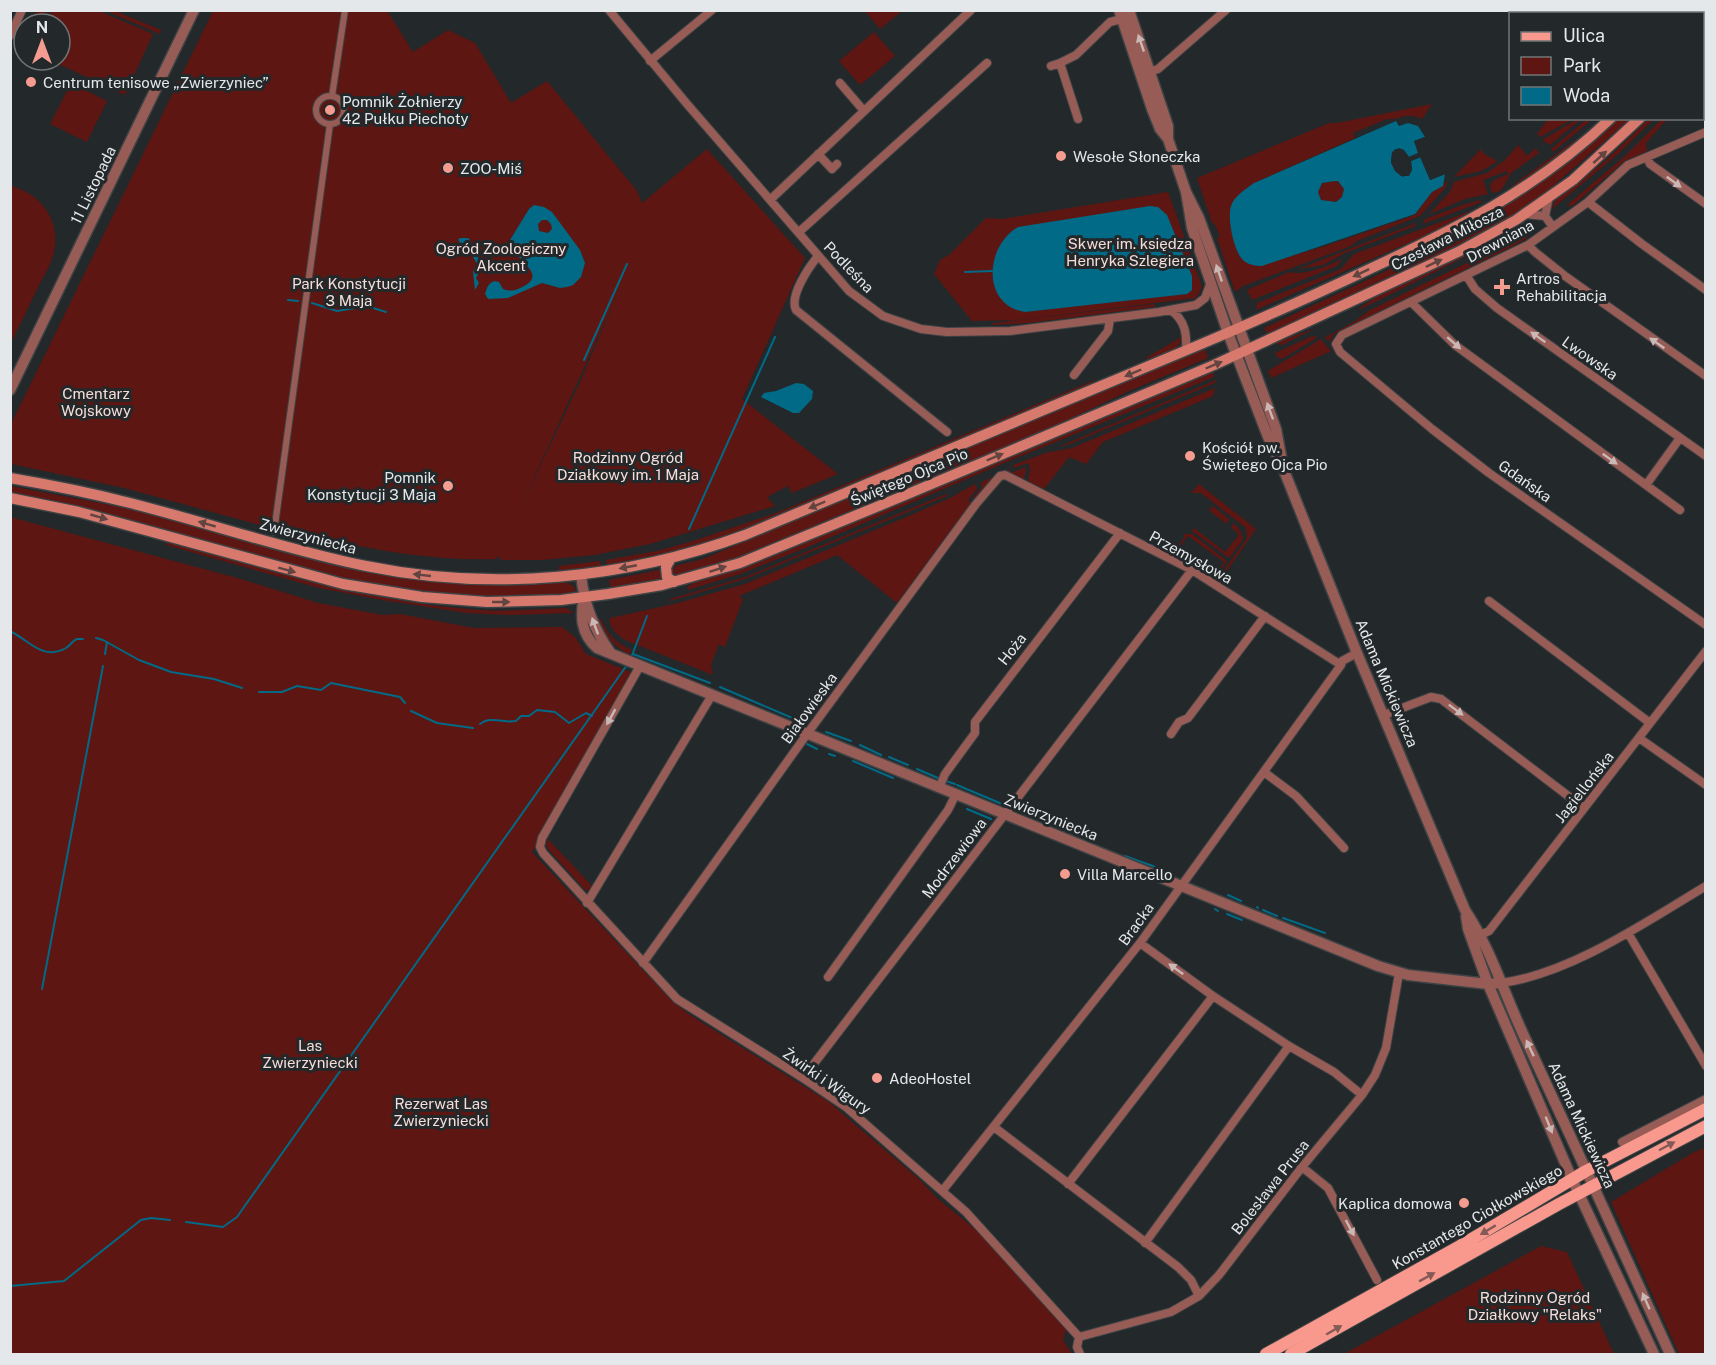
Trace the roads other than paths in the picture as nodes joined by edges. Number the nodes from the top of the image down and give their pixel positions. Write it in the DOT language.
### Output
graph roads {
  1 [pos="22,10"];
  2 [pos="194,10"];
  3 [pos="345,10"];
  4 [pos="609,10"];
  5 [pos="712,10"];
  6 [pos="971,10"];
  7 [pos="1226,10"];
  8 [pos="1125,14"];
  9 [pos="10,36"];
  10 [pos="650,61"];
  11 [pos="987,63"];
  12 [pos="1146,74"];
  13 [pos="840,83"];
  14 [pos="332,96"];
  15 [pos="864,111"];
  16 [pos="1078,119"];
  17 [pos="1609,120"];
  18 [pos="1638,120"];
  19 [pos="330,124"];
  20 [pos="1706,132"];
  21 [pos="818,154"];
  22 [pos="1647,157"];
  23 [pos="837,164"];
  24 [pos="1186,192"];
  25 [pos="1550,197"];
  26 [pos="770,200"];
  27 [pos="1588,202"];
  28 [pos="1706,204"];
  29 [pos="1524,214"];
  30 [pos="1545,216"];
  31 [pos="1553,227"];
  32 [pos="799,232"];
  33 [pos="1528,245"];
  34 [pos="818,256"];
  35 [pos="1466,275"];
  36 [pos="1211,282"];
  37 [pos="1706,290"];
  38 [pos="1411,302"];
  39 [pos="1171,310"];
  40 [pos="1110,319"];
  41 [pos="1234,331"];
  42 [pos="1337,348"];
  43 [pos="1186,350"];
  44 [pos="1242,352"];
  45 [pos="18,371"];
  46 [pos="1074,375"];
  47 [pos="1706,376"];
  48 [pos="10,383"];
  49 [pos="10,390"];
  50 [pos="947,432"];
  51 [pos="1680,438"];
  52 [pos="1706,456"];
  53 [pos="1002,475"];
  54 [pos="10,478"];
  55 [pos="1646,485"];
  56 [pos="10,498"];
  57 [pos="1680,510"];
  58 [pos="274,532"];
  59 [pos="1120,533"];
  60 [pos="671,558"];
  61 [pos="1192,570"];
  62 [pos="581,575"];
  63 [pos="674,582"];
  64 [pos="584,597"];
  65 [pos="1489,601"];
  66 [pos="1265,616"];
  67 [pos="1706,625"];
  68 [pos="1706,651"];
  69 [pos="1357,653"];
  70 [pos="638,665"];
  71 [pos="1341,665"];
  72 [pos="712,695"];
  73 [pos="1383,715"];
  74 [pos="1650,723"];
  75 [pos="807,734"];
  76 [pos="1171,734"];
  77 [pos="1639,738"];
  78 [pos="1264,772"];
  79 [pos="1706,785"];
  80 [pos="939,788"];
  81 [pos="956,794"];
  82 [pos="1584,808"];
  83 [pos="1005,814"];
  84 [pos="1344,848"];
  85 [pos="1180,886"];
  86 [pos="1706,886"];
  87 [pos="588,903"];
  88 [pos="1465,910"];
  89 [pos="1628,933"];
  90 [pos="1480,935"];
  91 [pos="1140,943"];
  92 [pos="643,963"];
  93 [pos="1400,973"];
  94 [pos="828,977"];
  95 [pos="1501,983"];
  96 [pos="1488,984"];
  97 [pos="1213,996"];
  98 [pos="1514,1029"];
  99 [pos="1289,1046"];
  100 [pos="1706,1066"];
  101 [pos="803,1078"];
  102 [pos="1362,1095"];
  103 [pos="1706,1099"];
  104 [pos="1706,1109"];
  105 [pos="1706,1126"];
  106 [pos="994,1127"];
  107 [pos="1572,1140"];
  108 [pos="1558,1147"];
  109 [pos="1621,1147"];
  110 [pos="1632,1165"];
  111 [pos="1302,1167"];
  112 [pos="1586,1171"];
  113 [pos="1572,1179"];
  114 [pos="1068,1184"];
  115 [pos="1594,1185"];
  116 [pos="943,1190"];
  117 [pos="1580,1193"];
  118 [pos="1538,1199"];
  119 [pos="1544,1212"];
  120 [pos="1611,1223"];
  121 [pos="1597,1230"];
  122 [pos="1145,1243"];
  123 [pos="1377,1280"];
  124 [pos="1199,1296"];
  125 [pos="1079,1337"];
  126 [pos="1080,1354"];
  127 [pos="1266,1354"];
  128 [pos="1291,1354"];
  129 [pos="1654,1354"];
  130 [pos="1670,1354"];
  1 -- 9 [label="street"];
  2 -- 45 [label="street, 11 Listopada"];
  3 -- 14 [label="street"];
  4 -- 10 [label="street, Podleśna"];
  5 -- 10 [label="street"];
  6 -- 15 [label="street"];
  7 -- 12 [label="street"];
  8 -- 12 [label="street, Adama Mickiewicza"];
  8 -- 16 [label="street"];
  10 -- 26 [label="street, Podleśna"];
  11 -- 32 [label="street"];
  12 -- 24 [label="street, Adama Mickiewicza"];
  13 -- 15 [label="street"];
  14 -- 19 [label="street"];
  14 -- 19 [label="street"];
  15 -- 21 [label="street"];
  17 -- 41 [label="main road, Czesława Miłosza, one-way"];
  25 -- 18 [label="main road, Czesława Miłosza, one-way"];
  19 -- 58 [label="street"];
  20 -- 22 [label="street, Drewniana"];
  21 -- 23 [label="street"];
  21 -- 26 [label="street"];
  22 -- 27 [label="street, Drewniana"];
  22 -- 28 [label="street, one-way"];
  24 -- 36 [label="street, Adama Mickiewicza"];
  41 -- 24 [label="street, Adama Mickiewicza, one-way"];
  25 -- 29 [label="main road, Czesława Miłosza"];
  25 -- 30 [label="street"];
  26 -- 32 [label="street, Podleśna"];
  27 -- 31 [label="street, Drewniana"];
  27 -- 37 [label="street"];
  29 -- 30 [label="street"];
  44 -- 29 [label="main road, Czesława Miłosza, one-way"];
  30 -- 31 [label="street"];
  31 -- 33 [label="street, Drewniana"];
  32 -- 34 [label="street, Podleśna"];
  33 -- 35 [label="street, Drewniana"];
  47 -- 33 [label="street, one-way"];
  34 -- 40 [label="street, Podleśna"];
  34 -- 50 [label="street"];
  35 -- 38 [label="street, Drewniana"];
  51 -- 35 [label="street, Lwowska, one-way"];
  36 -- 39 [label="street, Podleśna"];
  36 -- 41 [label="street, Adama Mickiewicza"];
  38 -- 42 [label="street, Drewniana"];
  38 -- 55 [label="street, one-way"];
  39 -- 40 [label="street, Podleśna"];
  39 -- 43 [label="street"];
  40 -- 46 [label="street"];
  41 -- 43 [label="main road, Świętego Ojca Pio"];
  41 -- 44 [label="street, Adama Mickiewicza"];
  42 -- 67 [label="street, Gdańska"];
  43 -- 60 [label="main road, Świętego Ojca Pio, one-way"];
  63 -- 44 [label="main road, Świętego Ojca Pio, one-way"];
  44 -- 69 [label="street, Adama Mickiewicza"];
  45 -- 48 [label="street, 11 Listopada"];
  45 -- 49 [label="street, 11 Listopada"];
  51 -- 52 [label="street, Lwowska"];
  51 -- 55 [label="street"];
  53 -- 59 [label="street, Przemysłowa"];
  53 -- 75 [label="street, Białowieska"];
  62 -- 54 [label="main road, Zwierzyniecka, one-way"];
  55 -- 57 [label="street"];
  56 -- 64 [label="main road, one-way"];
  59 -- 61 [label="street, Przemysłowa"];
  59 -- 80 [label="street, Hoża"];
  60 -- 62 [label="main road, Świętego Ojca Pio, one-way"];
  60 -- 63 [label="main road"];
  61 -- 66 [label="street, Przemysłowa"];
  61 -- 83 [label="street, Modrzewiowa"];
  62 -- 64 [label="street, Zwierzyniecka"];
  63 -- 64 [label="main road, Świętego Ojca Pio"];
  64 -- 70 [label="street, Zwierzyniecka"];
  65 -- 74 [label="street"];
  66 -- 71 [label="street, Przemysłowa"];
  66 -- 76 [label="street"];
  68 -- 74 [label="street, Jagiellońska"];
  69 -- 71 [label="street"];
  69 -- 73 [label="street, Adama Mickiewicza"];
  70 -- 72 [label="street, Zwierzyniecka"];
  70 -- 87 [label="street, Żwirki i Wigury, one-way"];
  71 -- 78 [label="street, Bracka"];
  72 -- 75 [label="street, Zwierzyniecka"];
  72 -- 87 [label="street"];
  73 -- 82 [label="street, one-way"];
  73 -- 88 [label="street, Adama Mickiewicza"];
  74 -- 77 [label="street, Jagiellońska"];
  75 -- 80 [label="street, Zwierzyniecka"];
  75 -- 92 [label="street, Białowieska"];
  77 -- 79 [label="street"];
  77 -- 82 [label="street, Jagiellońska"];
  78 -- 84 [label="street"];
  78 -- 85 [label="street, Bracka"];
  80 -- 81 [label="street, Zwierzyniecka"];
  81 -- 83 [label="street, Zwierzyniecka"];
  81 -- 94 [label="street"];
  82 -- 90 [label="street, Jagiellońska"];
  83 -- 85 [label="street, Zwierzyniecka"];
  83 -- 101 [label="street, Modrzewiowa"];
  85 -- 91 [label="street, Bracka"];
  85 -- 93 [label="street, Zwierzyniecka"];
  86 -- 89 [label="street"];
  87 -- 92 [label="street, Żwirki i Wigury"];
  88 -- 90 [label="street, Adama Mickiewicza"];
  88 -- 96 [label="street, Adama Mickiewicza"];
  89 -- 95 [label="street"];
  89 -- 100 [label="street"];
  90 -- 95 [label="street, Adama Mickiewicza"];
  97 -- 91 [label="street, one-way"];
  91 -- 106 [label="street, Bracka"];
  92 -- 101 [label="street, Żwirki i Wigury"];
  93 -- 96 [label="street, Zwierzyniecka"];
  93 -- 102 [label="street, Bolesława Prusa"];
  95 -- 96 [label="street, Zwierzyniecka"];
  95 -- 98 [label="street, Adama Mickiewicza"];
  96 -- 98 [label="street, Adama Mickiewicza"];
  97 -- 99 [label="street"];
  97 -- 114 [label="street"];
  107 -- 98 [label="street, Adama Mickiewicza, one-way"];
  98 -- 108 [label="street, Adama Mickiewicza, one-way"];
  99 -- 102 [label="street"];
  99 -- 122 [label="street"];
  101 -- 116 [label="street, Żwirki i Wigury"];
  102 -- 111 [label="street, Bolesława Prusa"];
  103 -- 109 [label="street, Konstantego Ciołkowskiego"];
  104 -- 109 [label="main road, Konstantego Ciołkowskiego"];
  110 -- 105 [label="main road, Konstantego Ciołkowskiego, one-way"];
  106 -- 114 [label="street"];
  106 -- 116 [label="street, Bracka"];
  107 -- 108 [label="street"];
  107 -- 112 [label="street, Adama Mickiewicza"];
  108 -- 113 [label="street, Adama Mickiewicza"];
  109 -- 110 [label="main road"];
  109 -- 112 [label="main road, Konstantego Ciołkowskiego"];
  110 -- 115 [label="main road, Konstantego Ciołkowskiego"];
  111 -- 123 [label="street, one-way"];
  111 -- 124 [label="street, Bolesława Prusa"];
  112 -- 113 [label="main road, Konstantego Ciołkowskiego"];
  112 -- 115 [label="street, Adama Mickiewicza"];
  113 -- 117 [label="street, Adama Mickiewicza"];
  113 -- 118 [label="main road, Konstantego Ciołkowskiego"];
  114 -- 122 [label="street"];
  115 -- 117 [label="main road, Konstantego Ciołkowskiego"];
  115 -- 120 [label="street, Adama Mickiewicza"];
  116 -- 125 [label="street, Żwirki i Wigury"];
  117 -- 119 [label="main road, Konstantego Ciołkowskiego"];
  117 -- 121 [label="street, Adama Mickiewicza"];
  118 -- 119 [label="main road"];
  118 -- 127 [label="main road, Konstantego Ciołkowskiego, one-way"];
  128 -- 119 [label="main road, Konstantego Ciołkowskiego, one-way"];
  120 -- 121 [label="street"];
  130 -- 120 [label="street, Adama Mickiewicza, one-way"];
  121 -- 129 [label="street, Adama Mickiewicza"];
  122 -- 124 [label="street"];
  124 -- 125 [label="street, Bolesława Prusa"];
  125 -- 126 [label="street"];
}
